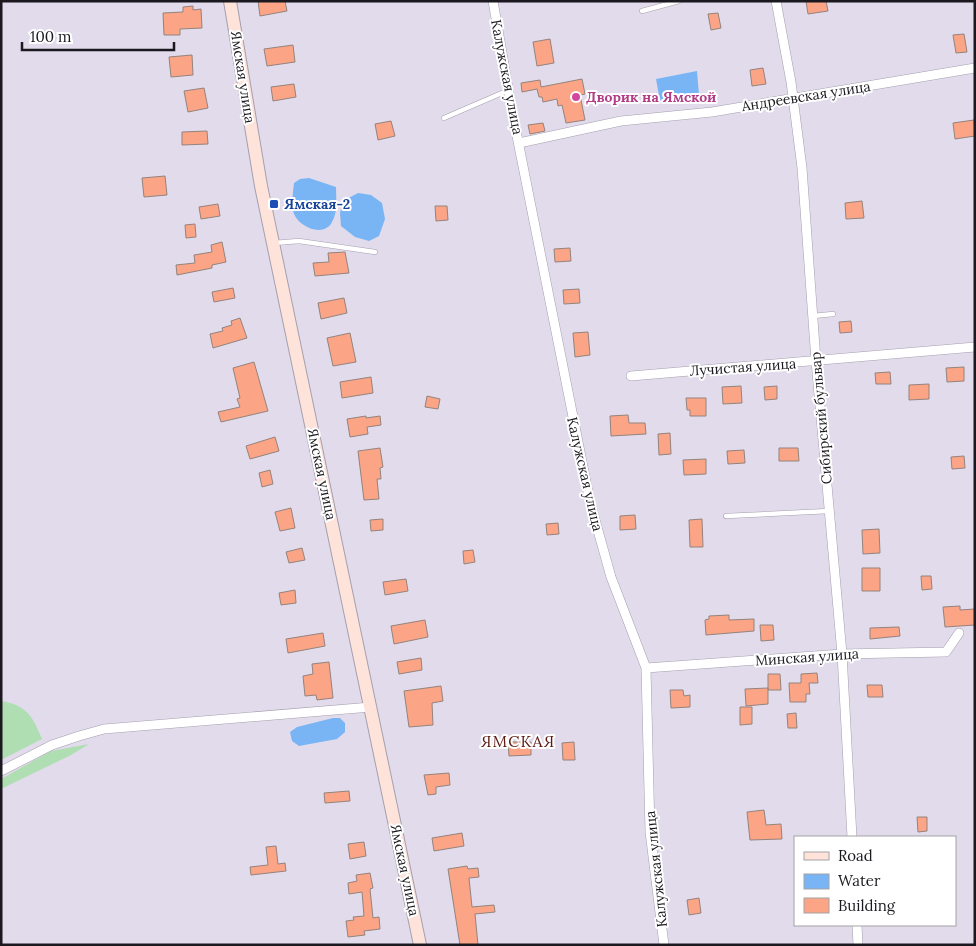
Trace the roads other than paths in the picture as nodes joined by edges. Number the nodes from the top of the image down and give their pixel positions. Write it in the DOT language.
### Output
graph roads {
  1 [pos="230,1"];
  2 [pos="493,1"];
  3 [pos="680,1"];
  4 [pos="776,1"];
  5 [pos="642,11"];
  6 [pos="975,68"];
  7 [pos="509,90"];
  8 [pos="793,99"];
  9 [pos="444,118"];
  10 [pos="519,143"];
  11 [pos="273,243"];
  12 [pos="375,252"];
  13 [pos="833,314"];
  14 [pos="813,316"];
  15 [pos="975,347"];
  16 [pos="816,362"];
  17 [pos="631,376"];
  18 [pos="829,511"];
  19 [pos="726,516"];
  20 [pos="959,633"];
  21 [pos="842,654"];
  22 [pos="646,668"];
  23 [pos="371,707"];
  24 [pos="1,771"];
  25 [pos="852,836"];
  26 [pos="857,926"];
  27 [pos="420,945"];
  28 [pos="664,945"];
  29 [pos="858,945"];
  1 -- 11 [label="main road, Ямская улица"];
  2 -- 7 [label="street, Калужская улица"];
  3 -- 5 [label="lane"];
  4 -- 8 [label="street, Сибирский бульвар"];
  6 -- 8 [label="street, Андреевская улица"];
  7 -- 9 [label="lane"];
  7 -- 10 [label="street, Калужская улица"];
  8 -- 10 [label="street, Андреевская улица"];
  8 -- 14 [label="street, Сибирский бульвар"];
  10 -- 22 [label="street, Калужская улица"];
  11 -- 12 [label="lane"];
  11 -- 23 [label="main road, Ямская улица"];
  13 -- 14 [label="lane"];
  14 -- 16 [label="street, Сибирский бульвар"];
  15 -- 16 [label="street, Лучистая улица"];
  16 -- 17 [label="street, Лучистая улица"];
  16 -- 18 [label="street, Сибирский бульвар"];
  18 -- 19 [label="lane"];
  18 -- 21 [label="street, Сибирский бульвар"];
  20 -- 21 [label="street, Минская улица"];
  21 -- 22 [label="street, Минская улица"];
  21 -- 25 [label="street, Сибирский бульвар"];
  22 -- 28 [label="street, Калужская улица"];
  23 -- 24 [label="street"];
  23 -- 27 [label="main road, Ямская улица"];
  26 -- 29 [label="street"];
}
